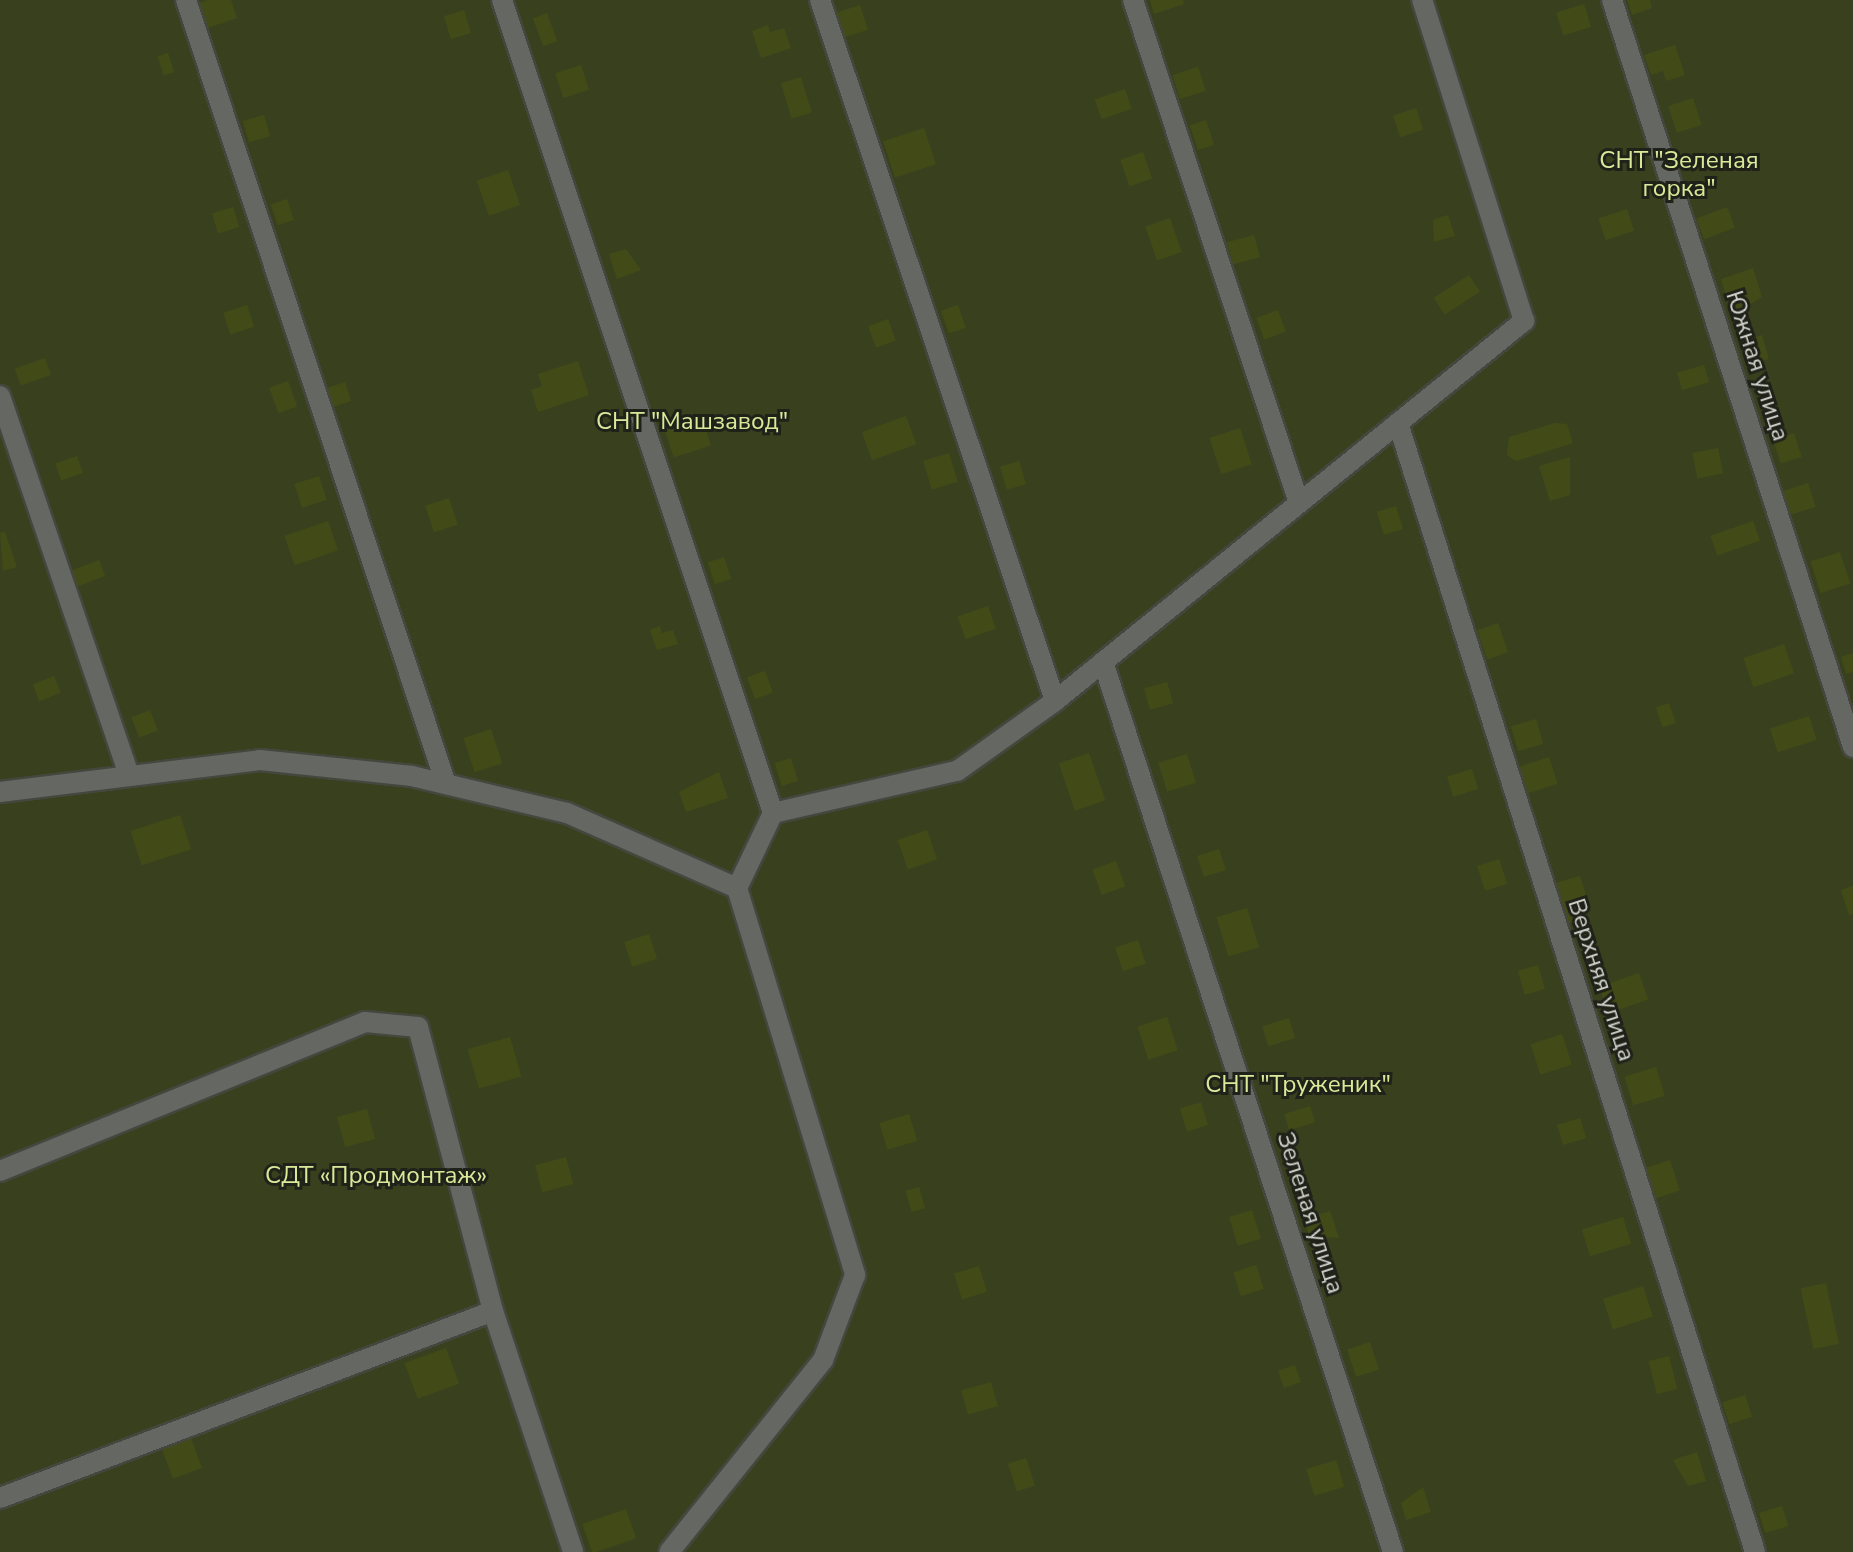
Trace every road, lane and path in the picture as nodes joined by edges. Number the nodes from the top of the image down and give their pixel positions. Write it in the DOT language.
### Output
graph roads {
  1 [pos="186,0"];
  2 [pos="502,0"];
  3 [pos="820,0"];
  4 [pos="1133,0"];
  5 [pos="1422,0"];
  6 [pos="1612,0"];
  7 [pos="0,396"];
  8 [pos="1398,423"];
  9 [pos="1299,503"];
  10 [pos="1103,662"];
  11 [pos="1055,701"];
  12 [pos="1853,747"];
  13 [pos="128,773"];
  14 [pos="446,784"];
  15 [pos="0,792"];
  16 [pos="773,813"];
  17 [pos="737,888"];
  18 [pos="0,1171"];
  19 [pos="493,1311"];
  20 [pos="0,1498"];
  21 [pos="573,1552"];
  22 [pos="669,1552"];
  23 [pos="1393,1552"];
  24 [pos="1755,1552"];
  1 -- 14 [label="street"];
  2 -- 16 [label="street"];
  3 -- 11 [label="street"];
  4 -- 9 [label="street"];
  5 -- 8 [label="street"];
  6 -- 12 [label="street, Южная улица"];
  7 -- 13 [label="street"];
  8 -- 9 [label="street"];
  8 -- 24 [label="street, Верхняя улица"];
  9 -- 10 [label="street"];
  10 -- 11 [label="street"];
  10 -- 23 [label="street, Зеленая улица"];
  11 -- 16 [label="street"];
  13 -- 14 [label="street"];
  13 -- 15 [label="street"];
  14 -- 17 [label="street"];
  16 -- 17 [label="street"];
  17 -- 22 [label="street"];
  18 -- 19 [label="street"];
  19 -- 20 [label="street"];
  19 -- 21 [label="street"];
}
